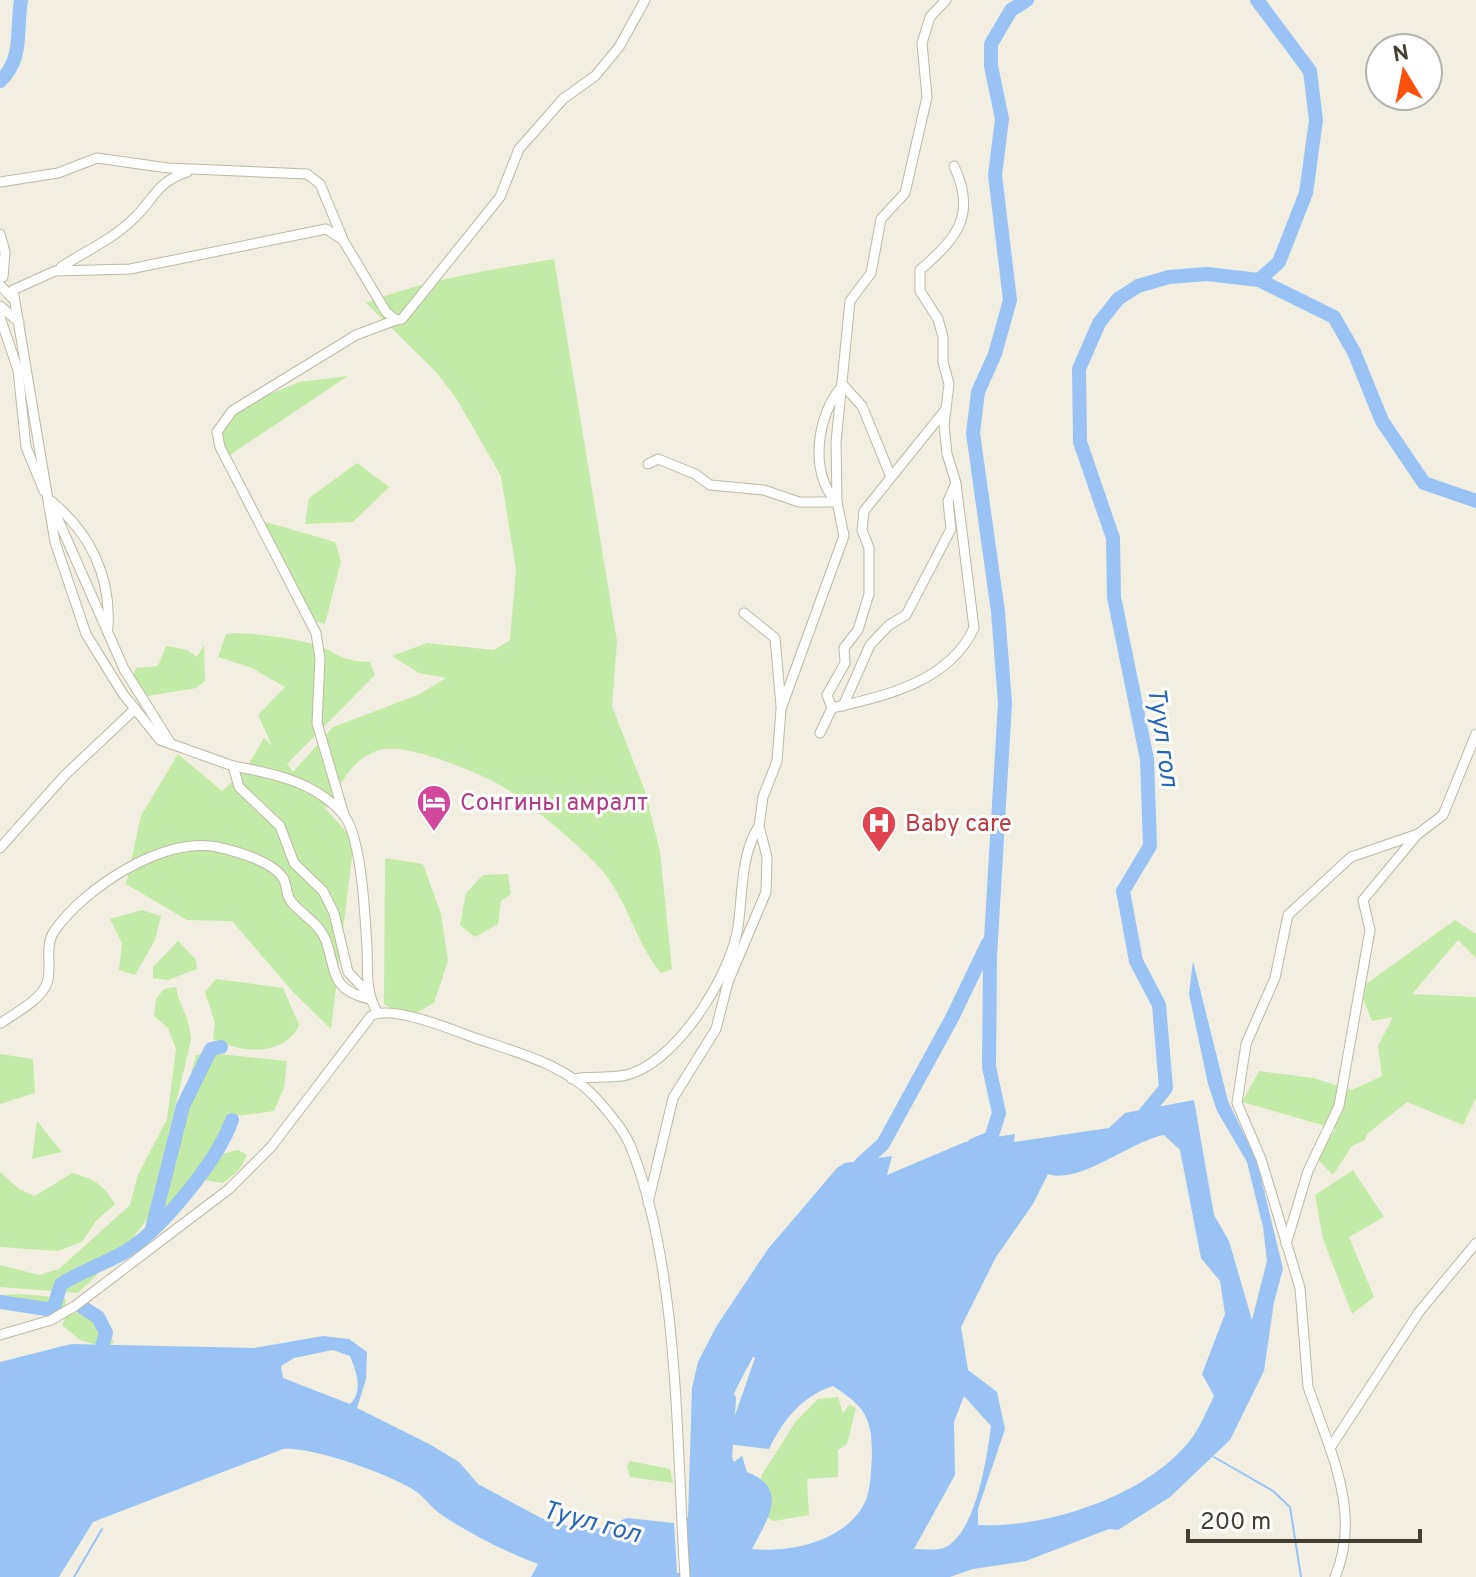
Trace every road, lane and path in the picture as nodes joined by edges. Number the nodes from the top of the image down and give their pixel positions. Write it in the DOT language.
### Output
graph roads {
  1 [pos="645,0"];
  2 [pos="946,0"];
  3 [pos="954,166"];
  4 [pos="194,169"];
  5 [pos="0,182"];
  6 [pos="0,234"];
  7 [pos="343,240"];
  8 [pos="55,271"];
  9 [pos="1,277"];
  10 [pos="12,298"];
  11 [pos="0,306"];
  12 [pos="0,317"];
  13 [pos="396,320"];
  14 [pos="19,322"];
  15 [pos="13,350"];
  16 [pos="843,385"];
  17 [pos="946,409"];
  18 [pos="648,464"];
  19 [pos="891,477"];
  20 [pos="956,483"];
  21 [pos="47,498"];
  22 [pos="837,502"];
  23 [pos="744,613"];
  24 [pos="107,630"];
  25 [pos="843,706"];
  26 [pos="832,708"];
  27 [pos="135,709"];
  28 [pos="781,709"];
  29 [pos="820,733"];
  30 [pos="1476,734"];
  31 [pos="173,746"];
  32 [pos="233,766"];
  33 [pos="344,815"];
  34 [pos="759,826"];
  35 [pos="1418,834"];
  36 [pos="0,848"];
  37 [pos="368,996"];
  38 [pos="377,1012"];
  39 [pos="1,1023"];
  40 [pos="572,1079"];
  41 [pos="648,1203"];
  42 [pos="1476,1243"];
  43 [pos="1286,1244"];
  44 [pos="0,1335"];
  45 [pos="1330,1448"];
  46 [pos="685,1577"];
  47 [pos="1335,1577"];
  1 -- 13 [label="street"];
  2 -- 16 [label="street"];
  3 -- 17 [label="street"];
  4 -- 5 [label="street"];
  4 -- 7 [label="street"];
  4 -- 8 [label="street"];
  6 -- 9 [label="street"];
  7 -- 8 [label="street"];
  7 -- 13 [label="street"];
  8 -- 10 [label="street"];
  9 -- 10 [label="street"];
  10 -- 14 [label="street"];
  11 -- 14 [label="street"];
  12 -- 15 [label="street"];
  13 -- 33 [label="street"];
  14 -- 15 [label="street"];
  14 -- 21 [label="street"];
  15 -- 21 [label="street"];
  16 -- 19 [label="street"];
  16 -- 22 [label="street"];
  16 -- 22 [label="street"];
  17 -- 19 [label="street"];
  17 -- 20 [label="street"];
  18 -- 22 [label="street"];
  19 -- 26 [label="street"];
  20 -- 25 [label="street"];
  20 -- 25 [label="street"];
  21 -- 24 [label="street"];
  21 -- 24 [label="street"];
  21 -- 27 [label="street"];
  22 -- 28 [label="street"];
  23 -- 28 [label="street"];
  24 -- 31 [label="street"];
  25 -- 26 [label="street"];
  26 -- 29 [label="street"];
  27 -- 31 [label="street"];
  27 -- 36 [label="street"];
  28 -- 34 [label="street"];
  30 -- 35 [label="street"];
  31 -- 32 [label="street"];
  32 -- 33 [label="street"];
  32 -- 37 [label="street"];
  33 -- 37 [label="street"];
  34 -- 40 [label="street"];
  34 -- 41 [label="street"];
  35 -- 43 [label="street"];
  35 -- 43 [label="street"];
  37 -- 38 [label="street"];
  37 -- 39 [label="street"];
  38 -- 40 [label="street"];
  38 -- 44 [label="street"];
  40 -- 41 [label="street"];
  41 -- 46 [label="street"];
  42 -- 45 [label="street"];
  43 -- 45 [label="street"];
  45 -- 47 [label="street"];
}
